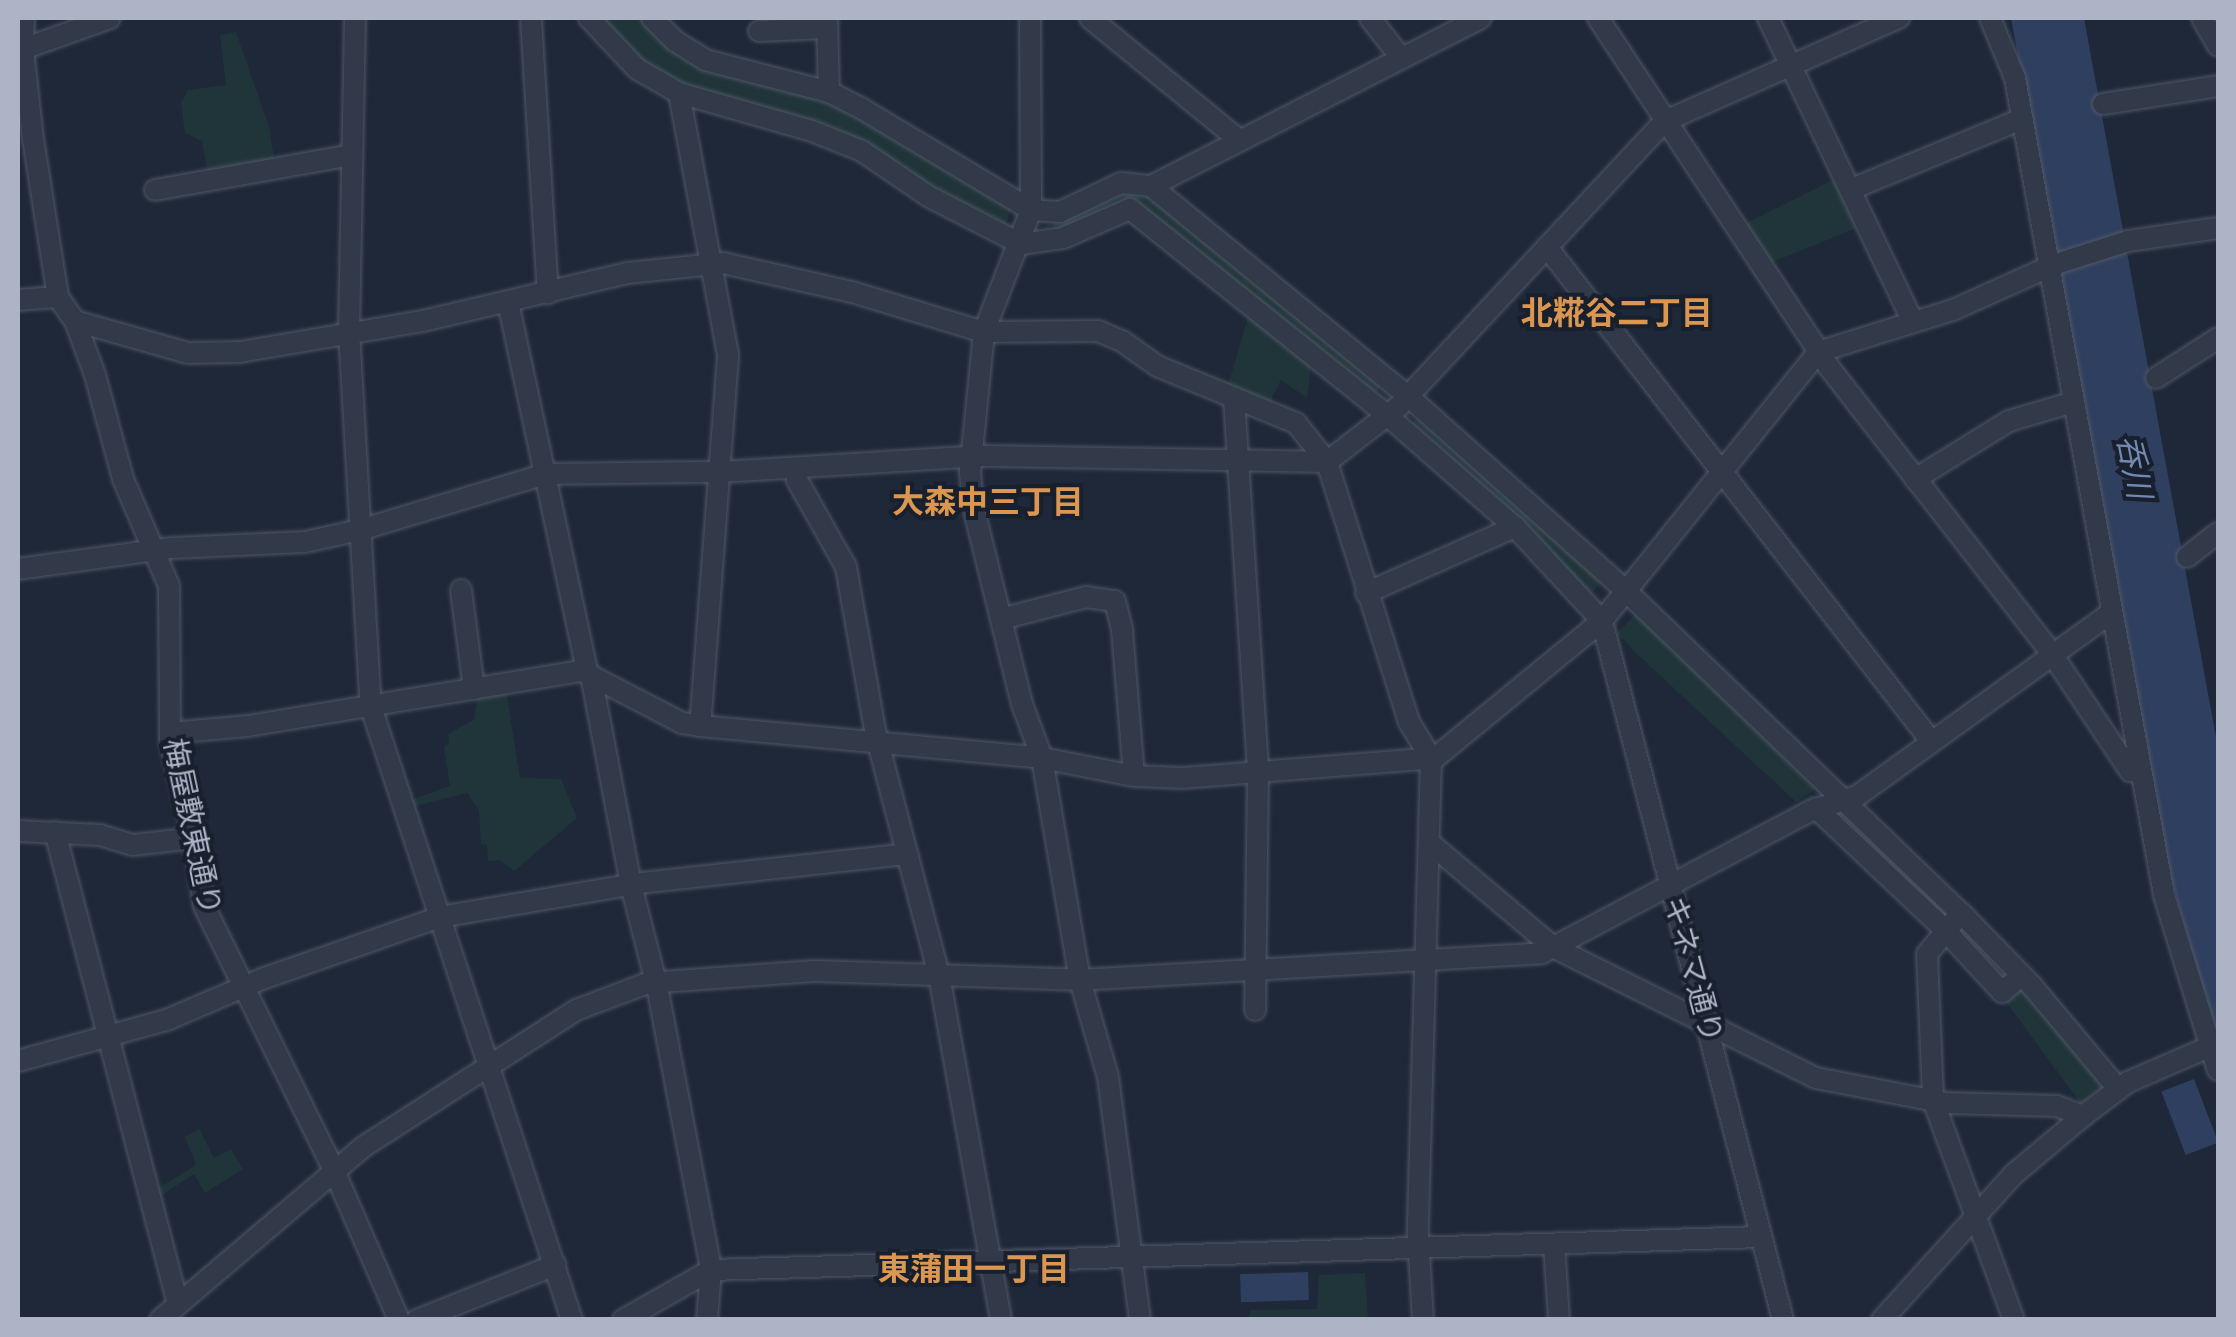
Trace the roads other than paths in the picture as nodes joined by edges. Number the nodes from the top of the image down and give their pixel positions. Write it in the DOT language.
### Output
graph roads {
  1 [pos="24,18"];
  2 [pos="110,18"];
  3 [pos="355,18"];
  4 [pos="531,18"];
  5 [pos="589,18"];
  6 [pos="652,18"];
  7 [pos="1030,18"];
  8 [pos="1090,18"];
  9 [pos="1370,18"];
  10 [pos="1481,18"];
  11 [pos="1598,18"];
  12 [pos="1768,18"];
  13 [pos="1899,18"];
  14 [pos="1990,18"];
  15 [pos="2202,18"];
  16 [pos="827,23"];
  17 [pos="759,30"];
  18 [pos="2218,46"];
  19 [pos="23,49"];
  20 [pos="1401,58"];
  21 [pos="1791,65"];
  22 [pos="2218,86"];
  23 [pos="829,92"];
  24 [pos="679,93"];
  25 [pos="2103,104"];
  26 [pos="2022,119"];
  27 [pos="1665,121"];
  28 [pos="1239,140"];
  29 [pos="351,156"];
  30 [pos="1151,186"];
  31 [pos="1852,188"];
  32 [pos="155,190"];
  33 [pos="1031,210"];
  34 [pos="2218,228"];
  35 [pos="1021,244"];
  36 [pos="1547,248"];
  37 [pos="713,262"];
  38 [pos="2050,266"];
  39 [pos="548,292"];
  40 [pos="58,297"];
  41 [pos="18,300"];
  42 [pos="508,302"];
  43 [pos="1912,320"];
  44 [pos="74,321"];
  45 [pos="349,331"];
  46 [pos="984,332"];
  47 [pos="2218,338"];
  48 [pos="1818,352"];
  49 [pos="2156,378"];
  50 [pos="1408,396"];
  51 [pos="1234,398"];
  52 [pos="2073,402"];
  53 [pos="1388,416"];
  54 [pos="970,456"];
  55 [pos="1237,462"];
  56 [pos="1326,462"];
  57 [pos="796,469"];
  58 [pos="721,472"];
  59 [pos="1721,473"];
  60 [pos="546,474"];
  61 [pos="1915,479"];
  62 [pos="1514,527"];
  63 [pos="360,530"];
  64 [pos="2218,533"];
  65 [pos="156,550"];
  66 [pos="2187,556"];
  67 [pos="18,569"];
  68 [pos="461,590"];
  69 [pos="1626,591"];
  70 [pos="1366,593"];
  71 [pos="2111,613"];
  72 [pos="1001,619"];
  73 [pos="1602,621"];
  74 [pos="2052,654"];
  75 [pos="589,673"];
  76 [pos="474,689"];
  77 [pos="371,707"];
  78 [pos="700,726"];
  79 [pos="170,733"];
  80 [pos="1931,741"];
  81 [pos="878,743"];
  82 [pos="1042,758"];
  83 [pos="1430,758"];
  84 [pos="2138,770"];
  85 [pos="1258,772"];
  86 [pos="1134,776"];
  87 [pos="1840,800"];
  88 [pos="1816,808"];
  89 [pos="18,831"];
  90 [pos="55,832"];
  91 [pos="194,838"];
  92 [pos="1430,844"];
  93 [pos="908,854"];
  94 [pos="632,885"];
  95 [pos="1670,887"];
  96 [pos="1961,913"];
  97 [pos="440,917"];
  98 [pos="1944,929"];
  99 [pos="1554,947"];
  100 [pos="1426,959"];
  101 [pos="1254,970"];
  102 [pos="2022,975"];
  103 [pos="939,976"];
  104 [pos="1080,980"];
  105 [pos="246,985"];
  106 [pos="658,986"];
  107 [pos="1256,1010"];
  108 [pos="1705,1021"];
  109 [pos="108,1037"];
  110 [pos="2215,1052"];
  111 [pos="18,1061"];
  112 [pos="488,1064"];
  113 [pos="2118,1089"];
  114 [pos="1933,1100"];
  115 [pos="2083,1116"];
  116 [pos="333,1168"];
  117 [pos="1975,1221"];
  118 [pos="1761,1237"];
  119 [pos="1554,1244"];
  120 [pos="1418,1248"];
  121 [pos="1129,1257"];
  122 [pos="993,1260"];
  123 [pos="555,1265"];
  124 [pos="711,1270"];
  125 [pos="178,1302"];
  126 [pos="160,1320"];
  127 [pos="399,1320"];
  128 [pos="417,1320"];
  129 [pos="572,1320"];
  130 [pos="623,1320"];
  131 [pos="707,1320"];
  132 [pos="1001,1320"];
  133 [pos="1140,1320"];
  134 [pos="1423,1320"];
  135 [pos="1559,1320"];
  136 [pos="1783,1320"];
  137 [pos="1882,1320"];
  138 [pos="2014,1320"];
  1 -- 19 [label="street, 梅屋敷東通り"];
  2 -- 19 [label="street"];
  3 -- 29 [label="street"];
  4 -- 39 [label="street"];
  5 -- 24 [label="street"];
  6 -- 23 [label="street"];
  7 -- 33 [label="street"];
  8 -- 28 [label="street"];
  9 -- 20 [label="street"];
  10 -- 20 [label="street"];
  11 -- 27 [label="street"];
  12 -- 21 [label="street"];
  13 -- 21 [label="street"];
  14 -- 26 [label="street"];
  15 -- 18 [label="street"];
  16 -- 17 [label="street"];
  16 -- 23 [label="street"];
  19 -- 40 [label="street, 梅屋敷東通り"];
  20 -- 28 [label="street"];
  21 -- 27 [label="street"];
  21 -- 31 [label="street"];
  22 -- 25 [label="street"];
  23 -- 33 [label="street"];
  24 -- 35 [label="street"];
  24 -- 37 [label="street"];
  26 -- 31 [label="street"];
  26 -- 38 [label="street"];
  27 -- 36 [label="street"];
  27 -- 48 [label="street"];
  28 -- 30 [label="street"];
  29 -- 32 [label="street"];
  29 -- 45 [label="street"];
  30 -- 33 [label="street"];
  30 -- 50 [label="street"];
  31 -- 43 [label="street"];
  33 -- 35 [label="street"];
  34 -- 38 [label="street"];
  35 -- 46 [label="street"];
  35 -- 53 [label="street"];
  36 -- 50 [label="street"];
  36 -- 59 [label="street"];
  37 -- 39 [label="street"];
  37 -- 46 [label="street"];
  37 -- 58 [label="street"];
  38 -- 43 [label="street"];
  38 -- 52 [label="street"];
  39 -- 42 [label="street"];
  40 -- 41 [label="street"];
  40 -- 44 [label="street, 梅屋敷東通り"];
  42 -- 45 [label="street"];
  42 -- 60 [label="street"];
  43 -- 48 [label="street"];
  44 -- 45 [label="street"];
  44 -- 65 [label="street, 梅屋敷東通り"];
  45 -- 63 [label="street"];
  46 -- 51 [label="street"];
  46 -- 54 [label="street"];
  47 -- 49 [label="street"];
  48 -- 59 [label="street"];
  48 -- 61 [label="street"];
  50 -- 53 [label="street"];
  50 -- 69 [label="street"];
  51 -- 55 [label="street"];
  51 -- 56 [label="street"];
  52 -- 61 [label="street"];
  52 -- 71 [label="street"];
  53 -- 56 [label="street"];
  53 -- 62 [label="street"];
  54 -- 55 [label="street"];
  54 -- 57 [label="street"];
  54 -- 72 [label="street"];
  55 -- 56 [label="street"];
  55 -- 85 [label="street"];
  56 -- 70 [label="street"];
  57 -- 58 [label="street"];
  57 -- 81 [label="street"];
  58 -- 60 [label="street"];
  58 -- 78 [label="street"];
  59 -- 69 [label="street"];
  59 -- 80 [label="street"];
  60 -- 63 [label="street"];
  60 -- 75 [label="street"];
  61 -- 74 [label="street"];
  62 -- 70 [label="street"];
  62 -- 73 [label="street"];
  63 -- 65 [label="street"];
  63 -- 77 [label="street"];
  64 -- 66 [label="street"];
  65 -- 67 [label="street"];
  65 -- 79 [label="street, 梅屋敷東通り"];
  68 -- 76 [label="street"];
  69 -- 73 [label="street"];
  69 -- 87 [label="street"];
  70 -- 83 [label="street"];
  71 -- 74 [label="street"];
  71 -- 84 [label="street"];
  72 -- 82 [label="street"];
  72 -- 86 [label="street"];
  73 -- 83 [label="street"];
  73 -- 95 [label="street, キネマ通り"];
  74 -- 80 [label="street"];
  74 -- 84 [label="street"];
  75 -- 76 [label="street"];
  75 -- 78 [label="street"];
  75 -- 94 [label="street"];
  76 -- 77 [label="street"];
  77 -- 79 [label="street"];
  77 -- 97 [label="street"];
  78 -- 81 [label="street"];
  79 -- 91 [label="street, 梅屋敷東通り"];
  80 -- 87 [label="street"];
  81 -- 82 [label="street"];
  81 -- 93 [label="street"];
  82 -- 86 [label="street"];
  82 -- 104 [label="street"];
  83 -- 85 [label="street"];
  83 -- 92 [label="street"];
  84 -- 110 [label="street"];
  85 -- 86 [label="street"];
  85 -- 101 [label="street"];
  87 -- 88 [label="street"];
  87 -- 96 [label="street"];
  88 -- 95 [label="street"];
  88 -- 98 [label="street"];
  89 -- 90 [label="street"];
  90 -- 91 [label="street"];
  90 -- 109 [label="street"];
  91 -- 105 [label="street, 梅屋敷東通り"];
  92 -- 99 [label="street"];
  92 -- 100 [label="street"];
  93 -- 94 [label="street"];
  93 -- 103 [label="street"];
  94 -- 97 [label="street"];
  94 -- 106 [label="street"];
  95 -- 99 [label="street"];
  95 -- 108 [label="street, キネマ通り"];
  96 -- 98 [label="street"];
  96 -- 102 [label="street"];
  97 -- 105 [label="street"];
  97 -- 112 [label="street"];
  98 -- 102 [label="street"];
  98 -- 114 [label="street"];
  99 -- 100 [label="street"];
  99 -- 108 [label="street"];
  100 -- 101 [label="street"];
  100 -- 120 [label="street"];
  101 -- 104 [label="street"];
  101 -- 107 [label="street"];
  102 -- 113 [label="street"];
  103 -- 104 [label="street"];
  103 -- 106 [label="street"];
  103 -- 122 [label="street"];
  104 -- 121 [label="street"];
  105 -- 109 [label="street"];
  105 -- 116 [label="street, 梅屋敷東通り"];
  106 -- 112 [label="street"];
  106 -- 124 [label="street"];
  108 -- 114 [label="street"];
  108 -- 118 [label="street, キネマ通り"];
  109 -- 111 [label="street"];
  109 -- 125 [label="street"];
  110 -- 113 [label="street"];
  112 -- 116 [label="street"];
  112 -- 123 [label="street"];
  113 -- 115 [label="street"];
  114 -- 115 [label="street"];
  114 -- 117 [label="street"];
  115 -- 117 [label="street"];
  116 -- 125 [label="street"];
  116 -- 127 [label="street, 梅屋敷東通り"];
  117 -- 137 [label="street"];
  117 -- 138 [label="street"];
  118 -- 119 [label="street"];
  118 -- 136 [label="street, キネマ通り"];
  119 -- 120 [label="street"];
  119 -- 135 [label="street"];
  120 -- 121 [label="street"];
  120 -- 134 [label="street"];
  121 -- 122 [label="street"];
  121 -- 133 [label="street"];
  122 -- 124 [label="street"];
  122 -- 132 [label="street"];
  123 -- 128 [label="street"];
  123 -- 129 [label="street"];
  124 -- 130 [label="street"];
  124 -- 131 [label="street"];
  125 -- 126 [label="street"];
}
